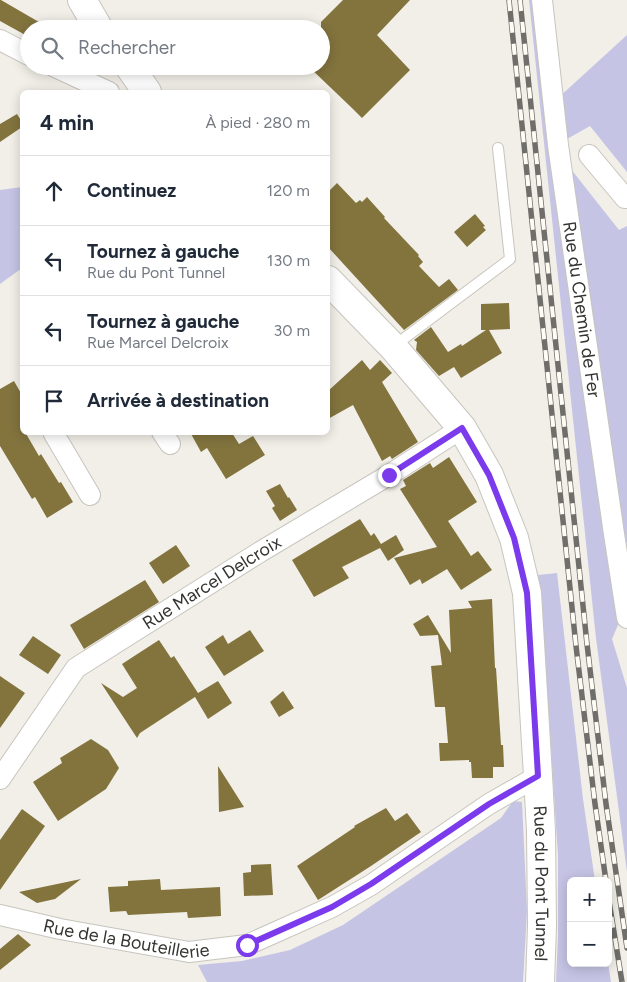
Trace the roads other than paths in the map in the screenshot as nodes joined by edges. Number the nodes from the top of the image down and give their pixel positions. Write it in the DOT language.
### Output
graph roads {
  1 [pos="82,0"];
  2 [pos="542,0"];
  3 [pos="94,20"];
  4 [pos="0,40"];
  5 [pos="20,50"];
  6 [pos="72,75"];
  7 [pos="135,75"];
  8 [pos="104,90"];
  9 [pos="146,90"];
  10 [pos="498,148"];
  11 [pos="589,155"];
  12 [pos="627,198"];
  13 [pos="330,282"];
  14 [pos="393,347"];
  15 [pos="462,428"];
  16 [pos="55,435"];
  17 [pos="90,495"];
  18 [pos="627,618"];
  19 [pos="538,776"];
  20 [pos="0,779"];
  21 [pos="0,915"];
  22 [pos="540,982"];
  1 -- 3 [label="main road"];
  2 -- 18 [label="street, Rue du Chemin de Fer"];
  4 -- 5 [label="street"];
  6 -- 8 [label="street"];
  7 -- 9 [label="main road"];
  10 -- 14 [label="lane"];
  11 -- 12 [label="street"];
  13 -- 14 [label="main road, Rue du Pont Tunnel"];
  14 -- 15 [label="main road, Rue du Pont Tunnel"];
  15 -- 19 [label="main road, Rue du Pont Tunnel"];
  15 -- 20 [label="street, Rue Marcel Delcroix"];
  16 -- 17 [label="street"];
  19 -- 21 [label="street, Rue de la Bouteillerie"];
  19 -- 22 [label="main road, Rue du Pont Tunnel"];
}
